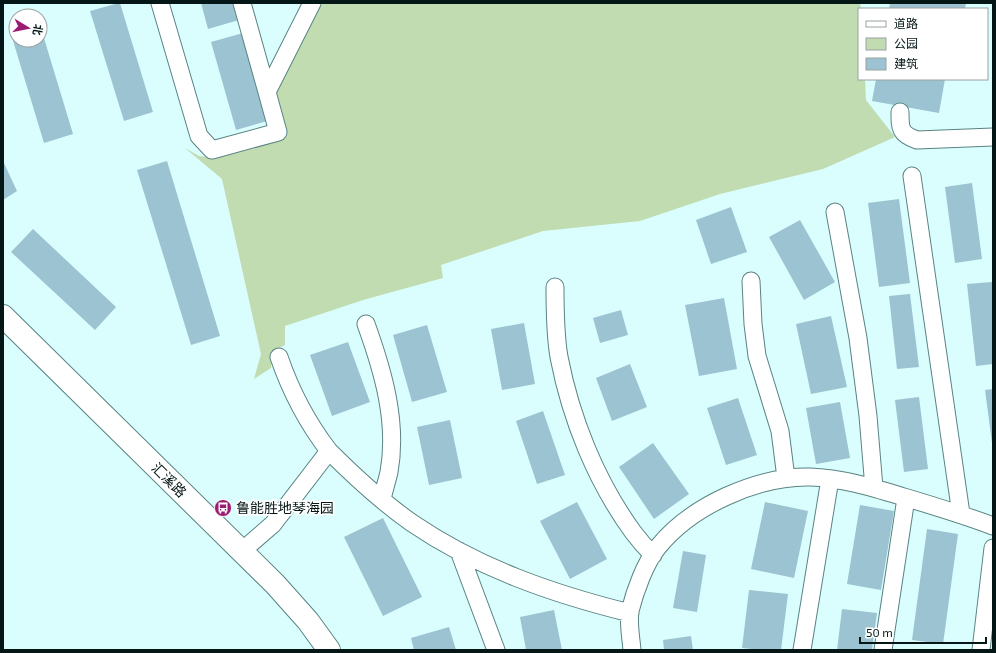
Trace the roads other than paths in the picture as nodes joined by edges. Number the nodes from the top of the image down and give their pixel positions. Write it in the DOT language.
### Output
graph roads {
  1 [pos="160,3"];
  2 [pos="242,3"];
  3 [pos="312,3"];
  4 [pos="267,92"];
  5 [pos="900,112"];
  6 [pos="993,137"];
  7 [pos="912,176"];
  8 [pos="835,212"];
  9 [pos="751,281"];
  10 [pos="554,287"];
  11 [pos="3,316"];
  12 [pos="366,324"];
  13 [pos="279,357"];
  14 [pos="330,451"];
  15 [pos="786,478"];
  16 [pos="830,479"];
  17 [pos="874,488"];
  18 [pos="906,498"];
  19 [pos="382,499"];
  20 [pos="961,514"];
  21 [pos="993,526"];
  22 [pos="993,548"];
  23 [pos="242,551"];
  24 [pos="459,551"];
  25 [pos="653,555"];
  26 [pos="630,613"];
  27 [pos="329,650"];
  28 [pos="496,650"];
  29 [pos="632,650"];
  30 [pos="802,650"];
  31 [pos="884,650"];
  32 [pos="981,650"];
  1 -- 4 [label="street"];
  2 -- 4 [label="street"];
  3 -- 4 [label="street"];
  5 -- 6 [label="street"];
  7 -- 20 [label="street"];
  8 -- 17 [label="street"];
  9 -- 15 [label="street"];
  10 -- 25 [label="street"];
  11 -- 23 [label="street, 汇溪路"];
  12 -- 19 [label="street"];
  13 -- 14 [label="street"];
  14 -- 19 [label="street"];
  14 -- 23 [label="street"];
  15 -- 16 [label="street"];
  15 -- 25 [label="street"];
  16 -- 17 [label="street"];
  16 -- 30 [label="street"];
  17 -- 18 [label="street"];
  18 -- 20 [label="street"];
  18 -- 31 [label="street"];
  19 -- 24 [label="street"];
  20 -- 21 [label="street"];
  22 -- 32 [label="street"];
  23 -- 27 [label="street, 汇溪路"];
  24 -- 26 [label="street"];
  24 -- 28 [label="street"];
  25 -- 26 [label="street"];
  26 -- 29 [label="street"];
}
